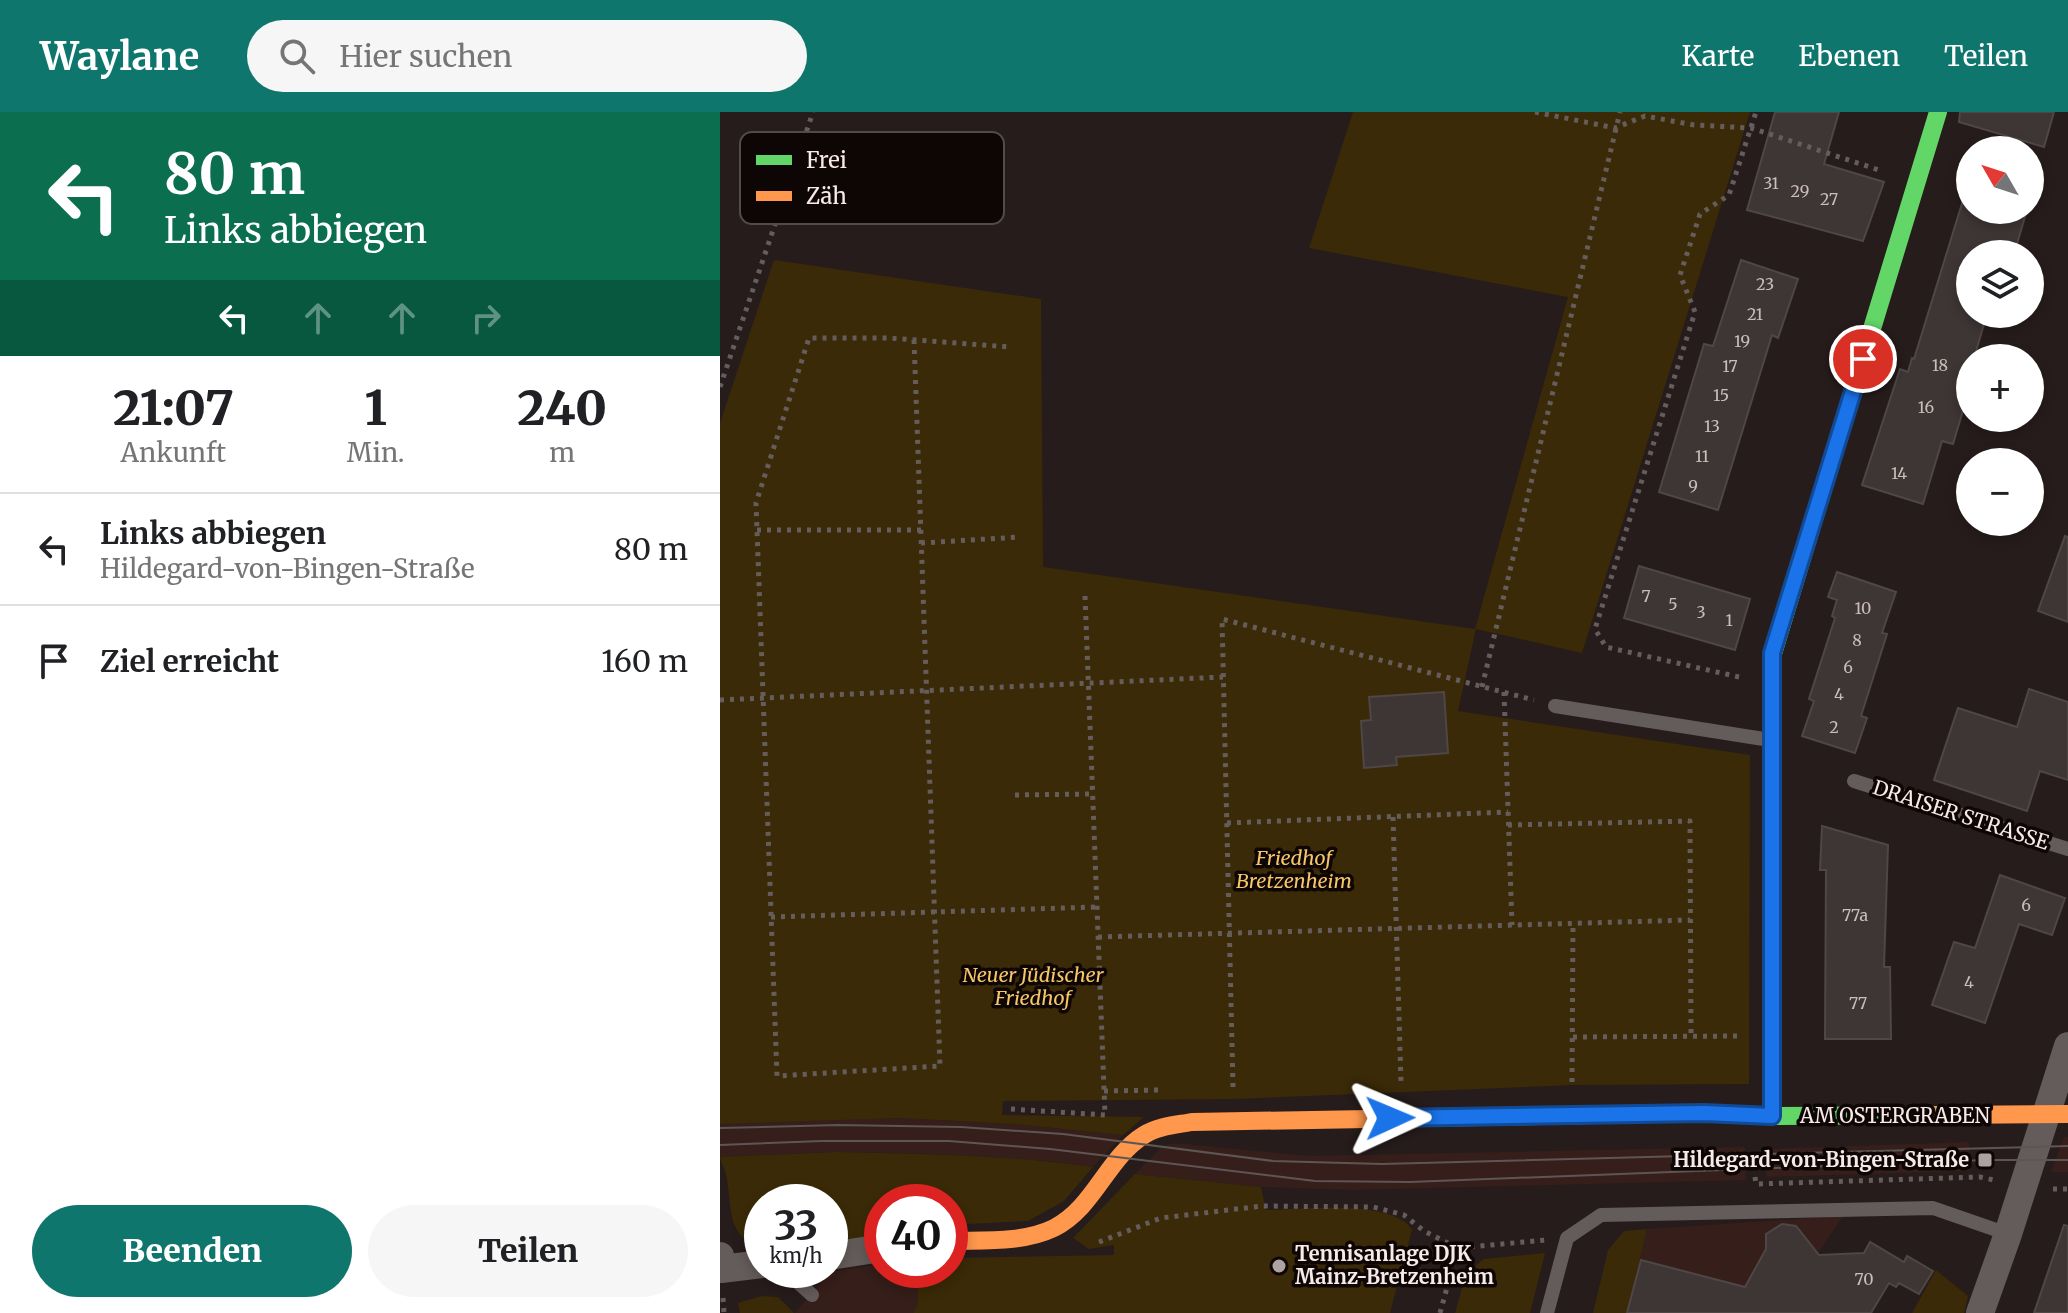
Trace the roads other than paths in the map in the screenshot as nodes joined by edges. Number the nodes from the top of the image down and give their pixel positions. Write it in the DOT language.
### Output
graph roads {
  1 [pos="1938,112"];
  2 [pos="1555,706"];
  3 [pos="1771,740"];
  4 [pos="1854,781"];
  5 [pos="2068,849"];
  6 [pos="2068,1046"];
  7 [pos="2057,1115"];
  8 [pos="1772,1116"];
  9 [pos="2008,1234"];
  10 [pos="968,1240"];
  11 [pos="720,1256"];
  12 [pos="744,1266"];
  13 [pos="804,1288"];
  14 [pos="812,1295"];
  15 [pos="1547,1313"];
  16 [pos="1980,1313"];
  1 -- 3 [label="street"];
  2 -- 3 [label="lane"];
  3 -- 8 [label="street"];
  4 -- 5 [label="lane, DRAISER STRASSE"];
  6 -- 7 [label="street"];
  7 -- 8 [label="street, AM OSTERGRABEN"];
  7 -- 9 [label="street"];
  8 -- 10 [label="street, AM OSTERGRABEN"];
  9 -- 15 [label="lane"];
  9 -- 16 [label="street"];
  11 -- 12 [label="street"];
  13 -- 14 [label="lane"];
}
